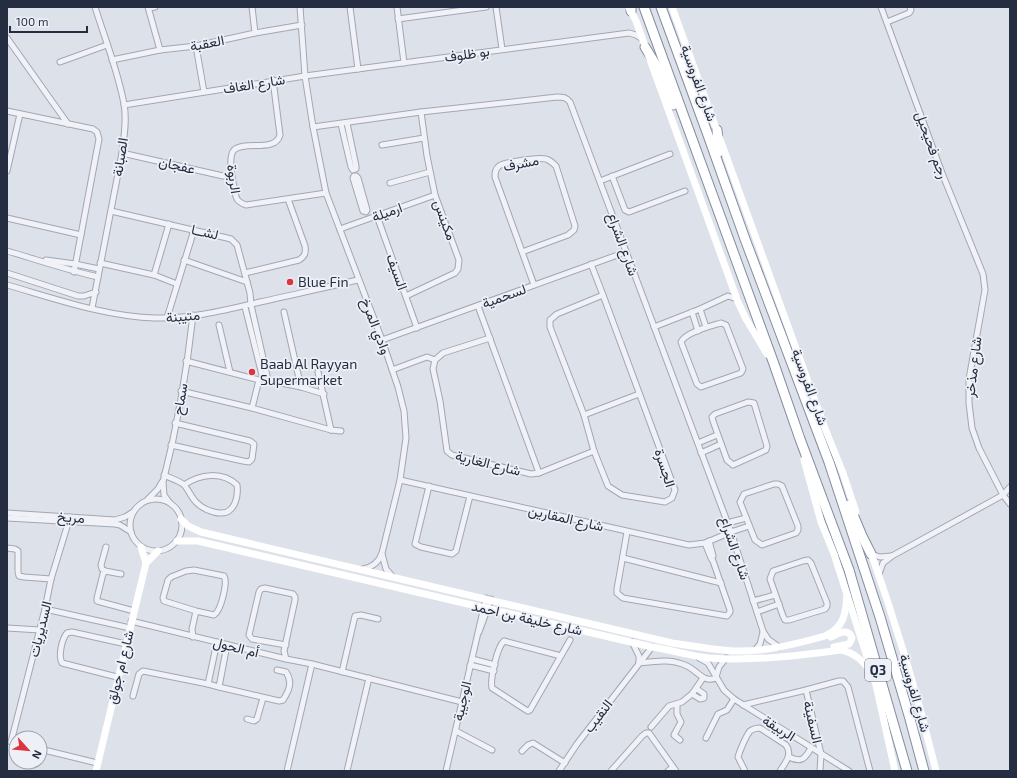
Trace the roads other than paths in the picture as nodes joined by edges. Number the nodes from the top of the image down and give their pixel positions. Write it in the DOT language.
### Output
graph roads {
  1 [pos="95,7"];
  2 [pos="155,7"];
  3 [pos="252,7"];
  4 [pos="300,7"];
  5 [pos="350,7"];
  6 [pos="397,7"];
  7 [pos="486,7"];
  8 [pos="496,7"];
  9 [pos="644,7"];
  10 [pos="661,7"];
  11 [pos="666,7"];
  12 [pos="672,7"];
  13 [pos="882,7"];
  14 [pos="910,7"];
  15 [pos="148,8"];
  16 [pos="630,8"];
  17 [pos="398,19"];
  18 [pos="636,21"];
  19 [pos="887,22"];
  20 [pos="302,26"];
  21 [pos="255,33"];
  22 [pos="629,33"];
  23 [pos="7,38"];
  24 [pos="674,41"];
  25 [pos="643,42"];
  26 [pos="107,45"];
  27 [pos="196,46"];
  28 [pos="160,50"];
  29 [pos="502,50"];
  30 [pos="112,60"];
  31 [pos="60,62"];
  32 [pos="404,62"];
  33 [pos="358,69"];
  34 [pos="305,76"];
  35 [pos="273,80"];
  36 [pos="204,92"];
  37 [pos="124,105"];
  38 [pos="7,111"];
  39 [pos="421,112"];
  40 [pos="20,114"];
  41 [pos="347,123"];
  42 [pos="68,124"];
  43 [pos="341,124"];
  44 [pos="313,127"];
  45 [pos="716,130"];
  46 [pos="424,138"];
  47 [pos="692,139"];
  48 [pos="351,141"];
  49 [pos="345,142"];
  50 [pos="382,144"];
  51 [pos="122,153"];
  52 [pos="670,154"];
  53 [pos="7,171"];
  54 [pos="430,172"];
  55 [pos="232,175"];
  56 [pos="612,176"];
  57 [pos="600,181"];
  58 [pos="390,183"];
  59 [pos="358,188"];
  60 [pos="684,191"];
  61 [pos="326,193"];
  62 [pos="435,195"];
  63 [pos="288,199"];
  64 [pos="111,211"];
  65 [pos="377,216"];
  66 [pos="7,218"];
  67 [pos="369,219"];
  68 [pos="169,224"];
  69 [pos="194,230"];
  70 [pos="340,230"];
  71 [pos="81,235"];
  72 [pos="745,239"];
  73 [pos="7,251"];
  74 [pos="522,252"];
  75 [pos="626,252"];
  76 [pos="35,259"];
  77 [pos="184,260"];
  78 [pos="100,263"];
  79 [pos="75,264"];
  80 [pos="591,264"];
  81 [pos="99,269"];
  82 [pos="74,272"];
  83 [pos="245,273"];
  84 [pos="7,274"];
  85 [pos="154,275"];
  86 [pos="98,277"];
  87 [pos="358,280"];
  88 [pos="247,282"];
  89 [pos="985,282"];
  90 [pos="177,284"];
  91 [pos="7,285"];
  92 [pos="534,285"];
  93 [pos="732,285"];
  94 [pos="96,292"];
  95 [pos="603,295"];
  96 [pos="406,296"];
  97 [pos="728,296"];
  98 [pos="737,299"];
  99 [pos="251,305"];
  100 [pos="478,306"];
  101 [pos="245,307"];
  102 [pos="92,308"];
  103 [pos="700,309"];
  104 [pos="284,312"];
  105 [pos="692,312"];
  106 [pos="193,315"];
  107 [pos="167,318"];
  108 [pos="218,325"];
  109 [pos="654,327"];
  110 [pos="706,327"];
  111 [pos="418,328"];
  112 [pos="698,331"];
  113 [pos="490,338"];
  114 [pos="382,340"];
  115 [pos="434,360"];
  116 [pos="186,361"];
  117 [pos="774,364"];
  118 [pos="392,370"];
  119 [pos="230,372"];
  120 [pos="318,372"];
  121 [pos="263,380"];
  122 [pos="301,387"];
  123 [pos="181,391"];
  124 [pos="324,394"];
  125 [pos="639,394"];
  126 [pos="252,408"];
  127 [pos="584,415"];
  128 [pos="175,423"];
  129 [pos="330,430"];
  130 [pos="341,430"];
  131 [pos="717,435"];
  132 [pos="800,439"];
  133 [pos="698,443"];
  134 [pos="721,444"];
  135 [pos="171,445"];
  136 [pos="594,451"];
  137 [pos="701,453"];
  138 [pos="830,462"];
  139 [pos="539,473"];
  140 [pos="164,476"];
  141 [pos="400,480"];
  142 [pos="163,482"];
  143 [pos="184,485"];
  144 [pos="429,486"];
  145 [pos="1010,488"];
  146 [pos="1003,495"];
  147 [pos="470,496"];
  148 [pos="147,500"];
  149 [pos="168,502"];
  150 [pos="1010,504"];
  151 [pos="133,511"];
  152 [pos="7,513"];
  153 [pos="7,518"];
  154 [pos="746,518"];
  155 [pos="181,519"];
  156 [pos="70,520"];
  157 [pos="727,523"];
  158 [pos="748,526"];
  159 [pos="130,532"];
  160 [pos="629,532"];
  161 [pos="731,532"];
  162 [pos="176,540"];
  163 [pos="707,542"];
  164 [pos="106,546"];
  165 [pos="141,547"];
  166 [pos="7,548"];
  167 [pos="158,551"];
  168 [pos="382,553"];
  169 [pos="871,554"];
  170 [pos="892,556"];
  171 [pos="623,558"];
  172 [pos="146,562"];
  173 [pos="359,570"];
  174 [pos="105,571"];
  175 [pos="121,574"];
  176 [pos="879,575"];
  177 [pos="393,577"];
  178 [pos="51,579"];
  179 [pos="721,583"];
  180 [pos="775,595"];
  181 [pos="847,595"];
  182 [pos="488,599"];
  183 [pos="753,601"];
  184 [pos="778,604"];
  185 [pos="485,608"];
  186 [pos="46,609"];
  187 [pos="134,611"];
  188 [pos="196,611"];
  189 [pos="757,612"];
  190 [pos="378,619"];
  191 [pos="130,624"];
  192 [pos="7,628"];
  193 [pos="40,630"];
  194 [pos="762,631"];
  195 [pos="193,636"];
  196 [pos="810,639"];
  197 [pos="570,640"];
  198 [pos="217,642"];
  199 [pos="631,642"];
  200 [pos="126,644"];
  201 [pos="227,645"];
  202 [pos="286,645"];
  203 [pos="652,647"];
  204 [pos="779,647"];
  205 [pos="755,650"];
  206 [pos="815,654"];
  207 [pos="561,656"];
  208 [pos="696,656"];
  209 [pos="726,658"];
  210 [pos="286,659"];
  211 [pos="472,660"];
  212 [pos="639,663"];
  213 [pos="312,664"];
  214 [pos="470,665"];
  215 [pos="495,665"];
  216 [pos="277,670"];
  217 [pos="494,670"];
  218 [pos="342,672"];
  219 [pos="872,673"];
  220 [pos="117,677"];
  221 [pos="369,678"];
  222 [pos="704,678"];
  223 [pos="716,678"];
  224 [pos="208,684"];
  225 [pos="219,687"];
  226 [pos="697,688"];
  227 [pos="806,690"];
  228 [pos="692,694"];
  229 [pos="133,696"];
  230 [pos="263,698"];
  231 [pos="734,699"];
  232 [pos="462,702"];
  233 [pos="677,704"];
  234 [pos="743,705"];
  235 [pos="247,719"];
  236 [pos="651,727"];
  237 [pos="14,730"];
  238 [pos="456,731"];
  239 [pos="706,738"];
  240 [pos="680,740"];
  241 [pos="811,748"];
  242 [pos="492,750"];
  243 [pos="48,751"];
  244 [pos="522,751"];
  245 [pos="821,754"];
  246 [pos="789,757"];
  247 [pos="97,763"];
  248 [pos="564,763"];
  249 [pos="674,769"];
  250 [pos="96,771"];
  251 [pos="287,771"];
  252 [pos="347,771"];
  253 [pos="446,771"];
  254 [pos="560,771"];
  255 [pos="611,771"];
  256 [pos="668,771"];
  257 [pos="745,771"];
  258 [pos="780,771"];
  259 [pos="820,771"];
  260 [pos="849,771"];
  261 [pos="870,771"];
  262 [pos="895,771"];
  263 [pos="907,771"];
  264 [pos="924,771"];
  265 [pos="936,771"];
  1 -- 26 [label="street, الصبانة"];
  2 -- 15 [label="street"];
  3 -- 21 [label="street"];
  4 -- 20 [label="street, وادي المرخ"];
  5 -- 33 [label="street"];
  6 -- 17 [label="street"];
  7 -- 17 [label="street"];
  8 -- 29 [label="street"];
  9 -- 47 [label="highway, شارع الفروسية"];
  10 -- 24 [label="highway, شارع الفروسية"];
  11 -- 24 [label="highway"];
  12 -- 45 [label="street, شارع الفروسية"];
  13 -- 19 [label="street, رجم فحيحيل"];
  14 -- 19 [label="street"];
  15 -- 28 [label="street"];
  16 -- 18 [label="street, شارع الفروسية"];
  17 -- 32 [label="street"];
  18 -- 22 [label="street"];
  18 -- 25 [label="street, شارع الفروسية"];
  19 -- 89 [label="street, رجم فحيحيل"];
  20 -- 21 [label="street, العقبة"];
  20 -- 34 [label="street, وادي المرخ"];
  21 -- 27 [label="street, العقبة"];
  22 -- 25 [label="street"];
  22 -- 29 [label="street, بو ظلوف"];
  23 -- 42 [label="street"];
  24 -- 72 [label="highway, شارع الفروسية"];
  25 -- 47 [label="highway"];
  25 -- 93 [label="street, شارع الفروسية"];
  26 -- 30 [label="street, الصبانة"];
  26 -- 31 [label="street"];
  27 -- 28 [label="street, العقبة"];
  27 -- 36 [label="street, شارع الغاف"];
  28 -- 30 [label="street, العقبة"];
  29 -- 32 [label="street, بو ظلوف"];
  30 -- 37 [label="street, الصبانة"];
  32 -- 33 [label="street, بو ظلوف"];
  33 -- 34 [label="street, بو ظلوف"];
  34 -- 35 [label="street, شارع الغاف"];
  34 -- 44 [label="street, وادي المرخ"];
  35 -- 36 [label="street, شارع الغاف"];
  35 -- 55 [label="street, الربوة"];
  36 -- 37 [label="street, شارع الغاف"];
  37 -- 51 [label="street, الصبانة"];
  38 -- 40 [label="street"];
  39 -- 41 [label="street, شارع الشراع"];
  39 -- 46 [label="street, مكينس"];
  39 -- 57 [label="street, شارع الشراع"];
  40 -- 42 [label="street"];
  40 -- 53 [label="street"];
  41 -- 43 [label="street, شارع الشراع"];
  41 -- 48 [label="street"];
  42 -- 71 [label="street"];
  43 -- 44 [label="street, شارع الشراع"];
  43 -- 49 [label="street"];
  44 -- 61 [label="street, وادي المرخ"];
  45 -- 72 [label="highway"];
  45 -- 169 [label="street, شارع الفروسية"];
  46 -- 50 [label="street"];
  46 -- 54 [label="street, مكينس"];
  47 -- 117 [label="highway, شارع الفروسية"];
  48 -- 49 [label="street"];
  48 -- 49 [label="street"];
  51 -- 55 [label="street, عفجان"];
  51 -- 64 [label="street, الصبانة"];
  52 -- 56 [label="street"];
  54 -- 58 [label="street"];
  54 -- 62 [label="street, مكينس"];
  55 -- 63 [label="street, الربوة"];
  56 -- 57 [label="street"];
  56 -- 60 [label="street"];
  57 -- 75 [label="street, شارع الشراع"];
  59 -- 67 [label="street"];
  61 -- 63 [label="street, الربوة"];
  61 -- 70 [label="street, وادي المرخ"];
  62 -- 65 [label="street, ارميلة"];
  62 -- 96 [label="street, مكينس"];
  63 -- 83 [label="street"];
  64 -- 68 [label="street, لشــا"];
  64 -- 78 [label="street, الصبانة"];
  65 -- 67 [label="street, ارميلة"];
  65 -- 96 [label="street, السيف"];
  66 -- 71 [label="street"];
  67 -- 70 [label="street, ارميلة"];
  68 -- 69 [label="street, لشــا"];
  68 -- 85 [label="street"];
  69 -- 77 [label="street"];
  69 -- 83 [label="street, لشــا"];
  70 -- 87 [label="street, وادي المرخ"];
  71 -- 79 [label="street"];
  72 -- 138 [label="highway, شارع الفروسية"];
  73 -- 76 [label="street"];
  74 -- 74 [label="street, مشرف"];
  74 -- 92 [label="street, مشرف"];
  75 -- 80 [label="street, لسحمية"];
  75 -- 109 [label="street, شارع الشراع"];
  76 -- 79 [label="street"];
  76 -- 82 [label="street"];
  77 -- 88 [label="street"];
  77 -- 90 [label="street"];
  78 -- 81 [label="street, الصبانة"];
  78 -- 85 [label="street"];
  79 -- 81 [label="street"];
  79 -- 82 [label="street"];
  80 -- 92 [label="street, لسحمية"];
  80 -- 95 [label="street, الجسرة"];
  81 -- 86 [label="street, الصبانة"];
  82 -- 86 [label="street"];
  83 -- 88 [label="street, لشــا"];
  84 -- 94 [label="street"];
  85 -- 90 [label="street"];
  86 -- 94 [label="street, الصبانة"];
  87 -- 99 [label="street, متيبنة"];
  87 -- 114 [label="street, وادي المرخ"];
  88 -- 99 [label="street, لشــا"];
  89 -- 146 [label="street, شارع مذخر"];
  90 -- 107 [label="street"];
  91 -- 102 [label="street, متيبنة"];
  92 -- 100 [label="street, لسحمية"];
  93 -- 97 [label="street"];
  93 -- 98 [label="street, شارع الفروسية"];
  94 -- 102 [label="street, الصبانة"];
  95 -- 125 [label="street, الجسرة"];
  95 -- 127 [label="street, الجسرة"];
  96 -- 111 [label="street, السيف"];
  97 -- 98 [label="street"];
  97 -- 103 [label="street"];
  98 -- 117 [label="street, شارع الفروسية"];
  99 -- 101 [label="street, متيبنة"];
  99 -- 121 [label="street, لشــا"];
  100 -- 111 [label="street, لسحمية"];
  100 -- 113 [label="street, شارع الغارية"];
  101 -- 106 [label="street, متيبنة"];
  101 -- 121 [label="street"];
  102 -- 107 [label="street, متيبنة"];
  103 -- 105 [label="street"];
  103 -- 110 [label="street"];
  104 -- 122 [label="street"];
  105 -- 109 [label="street"];
  105 -- 112 [label="street"];
  106 -- 107 [label="street, متيبنة"];
  106 -- 116 [label="street, سماح"];
  108 -- 119 [label="street"];
  109 -- 133 [label="street, شارع الشراع"];
  110 -- 112 [label="street"];
  110 -- 112 [label="street"];
  111 -- 114 [label="street, لسحمية"];
  113 -- 115 [label="street"];
  113 -- 139 [label="street, شارع الغارية"];
  114 -- 118 [label="street, وادي المرخ"];
  115 -- 118 [label="street"];
  115 -- 139 [label="street, شارع الغارية"];
  116 -- 119 [label="street"];
  116 -- 123 [label="street, سماح"];
  117 -- 132 [label="highway, شارع الفروسية"];
  118 -- 141 [label="street, وادي المرخ"];
  119 -- 121 [label="street"];
  120 -- 124 [label="street"];
  121 -- 122 [label="street"];
  121 -- 126 [label="street"];
  122 -- 124 [label="street"];
  123 -- 126 [label="street"];
  123 -- 128 [label="street, سماح"];
  124 -- 129 [label="street"];
  125 -- 127 [label="street"];
  125 -- 136 [label="street, الجسرة"];
  126 -- 129 [label="street"];
  127 -- 136 [label="street, الجسرة"];
  128 -- 135 [label="street, سماح"];
  128 -- 135 [label="street"];
  129 -- 130 [label="street"];
  131 -- 133 [label="street"];
  131 -- 134 [label="street"];
  131 -- 134 [label="street"];
  132 -- 181 [label="street, شارع الفروسية"];
  132 -- 263 [label="highway, شارع الفروسية / Q3"];
  133 -- 137 [label="street, شارع الشراع"];
  134 -- 137 [label="street"];
  135 -- 140 [label="street, سماح"];
  136 -- 139 [label="street"];
  137 -- 157 [label="street, شارع الشراع"];
  138 -- 169 [label="highway"];
  138 -- 264 [label="highway, شارع الفروسية"];
  140 -- 142 [label="street, سماح"];
  140 -- 143 [label="street"];
  141 -- 144 [label="street, شارع المقارين"];
  141 -- 168 [label="street, وادي المرخ"];
  142 -- 148 [label="street"];
  142 -- 149 [label="street, سماح"];
  143 -- 143 [label="street"];
  144 -- 147 [label="street, شارع المقارين"];
  144 -- 147 [label="street"];
  145 -- 146 [label="street"];
  146 -- 150 [label="street, شارع مذخر"];
  146 -- 170 [label="street"];
  147 -- 160 [label="street, شارع المقارين"];
  148 -- 149 [label="street"];
  148 -- 151 [label="street"];
  149 -- 155 [label="street"];
  151 -- 156 [label="street, مريخ"];
  151 -- 159 [label="street"];
  152 -- 156 [label="street, مريخ"];
  153 -- 156 [label="street, مريخ"];
  154 -- 157 [label="street"];
  154 -- 158 [label="street"];
  154 -- 158 [label="street"];
  155 -- 162 [label="street"];
  155 -- 173 [label="street, شارع خليفة بن احمد"];
  156 -- 159 [label="street, مريخ"];
  156 -- 178 [label="street, السديريات"];
  157 -- 161 [label="street, شارع الشراع"];
  158 -- 161 [label="street, شارع المقارين"];
  159 -- 165 [label="street"];
  160 -- 163 [label="street, شارع المقارين"];
  160 -- 171 [label="street"];
  161 -- 163 [label="street, شارع المقارين"];
  161 -- 183 [label="street, شارع الشراع"];
  162 -- 167 [label="street"];
  162 -- 185 [label="street, شارع خليفة بن احمد"];
  163 -- 179 [label="street"];
  164 -- 174 [label="street"];
  165 -- 167 [label="street"];
  165 -- 172 [label="street"];
  166 -- 178 [label="street"];
  167 -- 172 [label="street"];
  168 -- 173 [label="street, وادي المرخ"];
  168 -- 177 [label="street"];
  169 -- 170 [label="street"];
  169 -- 176 [label="street, شارع الفروسية"];
  170 -- 176 [label="street"];
  171 -- 179 [label="street"];
  171 -- 179 [label="street"];
  172 -- 187 [label="street, شارع ام جولق"];
  173 -- 177 [label="street, شارع خليفة بن احمد"];
  174 -- 175 [label="street"];
  174 -- 187 [label="street"];
  176 -- 265 [label="street, شارع الفروسية"];
  177 -- 182 [label="street, شارع خليفة بن احمد"];
  178 -- 186 [label="street, السديريات"];
  180 -- 183 [label="street"];
  180 -- 184 [label="street"];
  180 -- 184 [label="street"];
  181 -- 196 [label="street, شارع خليفة بن احمد"];
  181 -- 219 [label="street, شارع الفروسية"];
  182 -- 185 [label="street, الوجيبة"];
  182 -- 205 [label="street, شارع خليفة بن احمد"];
  183 -- 189 [label="street, شارع الشراع"];
  184 -- 189 [label="street"];
  185 -- 199 [label="street, شارع خليفة بن احمد"];
  185 -- 211 [label="street, الوجيبة"];
  186 -- 191 [label="street, أم الحول"];
  186 -- 193 [label="street, السديريات"];
  187 -- 191 [label="street, شارع ام جولق"];
  188 -- 188 [label="street"];
  188 -- 195 [label="street"];
  189 -- 194 [label="street, شارع الشراع"];
  190 -- 218 [label="street"];
  191 -- 195 [label="street, أم الحول"];
  191 -- 200 [label="street, شارع ام جولق"];
  192 -- 193 [label="street"];
  193 -- 237 [label="street, السديريات"];
  194 -- 204 [label="street, شارع الشراع"];
  194 -- 205 [label="street"];
  195 -- 198 [label="street, أم الحول"];
  196 -- 204 [label="street, شارع خليفة بن احمد"];
  196 -- 206 [label="street"];
  197 -- 207 [label="street"];
  198 -- 201 [label="street, أم الحول"];
  198 -- 224 [label="street"];
  199 -- 203 [label="street, شارع خليفة بن احمد"];
  199 -- 212 [label="street"];
  200 -- 220 [label="street, شارع ام جولق"];
  200 -- 220 [label="street"];
  201 -- 210 [label="street, أم الحول"];
  201 -- 225 [label="street"];
  202 -- 202 [label="street"];
  202 -- 210 [label="street"];
  203 -- 208 [label="street, شارع خليفة بن احمد"];
  203 -- 212 [label="street, النقيب"];
  204 -- 205 [label="street, شارع خليفة بن احمد"];
  206 -- 209 [label="street, شارع خليفة بن احمد"];
  206 -- 219 [label="street, شارع خليفة بن احمد"];
  207 -- 215 [label="street"];
  207 -- 217 [label="street"];
  208 -- 209 [label="street, شارع خليفة بن احمد"];
  208 -- 223 [label="street, الربيقة"];
  209 -- 223 [label="street"];
  210 -- 213 [label="street, أم الحول"];
  211 -- 214 [label="street, الوجيبة"];
  211 -- 215 [label="street"];
  212 -- 222 [label="street"];
  212 -- 248 [label="street, النقيب"];
  213 -- 218 [label="street, أم الحول"];
  213 -- 251 [label="street"];
  214 -- 217 [label="street"];
  214 -- 232 [label="street, الوجيبة"];
  215 -- 217 [label="street"];
  216 -- 230 [label="street"];
  218 -- 221 [label="street, أم الحول"];
  219 -- 262 [label="street, شارع الفروسية"];
  220 -- 247 [label="street, شارع ام جولق"];
  221 -- 232 [label="street, أم الحول"];
  221 -- 252 [label="street"];
  222 -- 223 [label="street"];
  222 -- 226 [label="street"];
  223 -- 231 [label="street, الربيقة"];
  224 -- 225 [label="street"];
  224 -- 229 [label="street"];
  225 -- 230 [label="street"];
  226 -- 228 [label="street"];
  226 -- 228 [label="street"];
  227 -- 234 [label="street, السفينة"];
  227 -- 245 [label="street, السفينة"];
  227 -- 261 [label="street"];
  228 -- 233 [label="street"];
  230 -- 235 [label="street"];
  231 -- 234 [label="street, الربيقة"];
  231 -- 239 [label="street"];
  232 -- 238 [label="street, الوجيبة"];
  233 -- 236 [label="street"];
  233 -- 240 [label="street"];
  234 -- 241 [label="street, الربيقة"];
  238 -- 242 [label="street"];
  238 -- 253 [label="street, الوجيبة"];
  241 -- 245 [label="street, الربيقة"];
  241 -- 246 [label="street"];
  243 -- 247 [label="street"];
  244 -- 248 [label="street"];
  245 -- 259 [label="street, السفينة"];
  245 -- 260 [label="street, الربيقة"];
  246 -- 257 [label="street"];
  246 -- 258 [label="street"];
  247 -- 250 [label="street, شارع ام جولق"];
  248 -- 254 [label="street, النقيب"];
  249 -- 255 [label="street"];
  249 -- 256 [label="street"];
}
